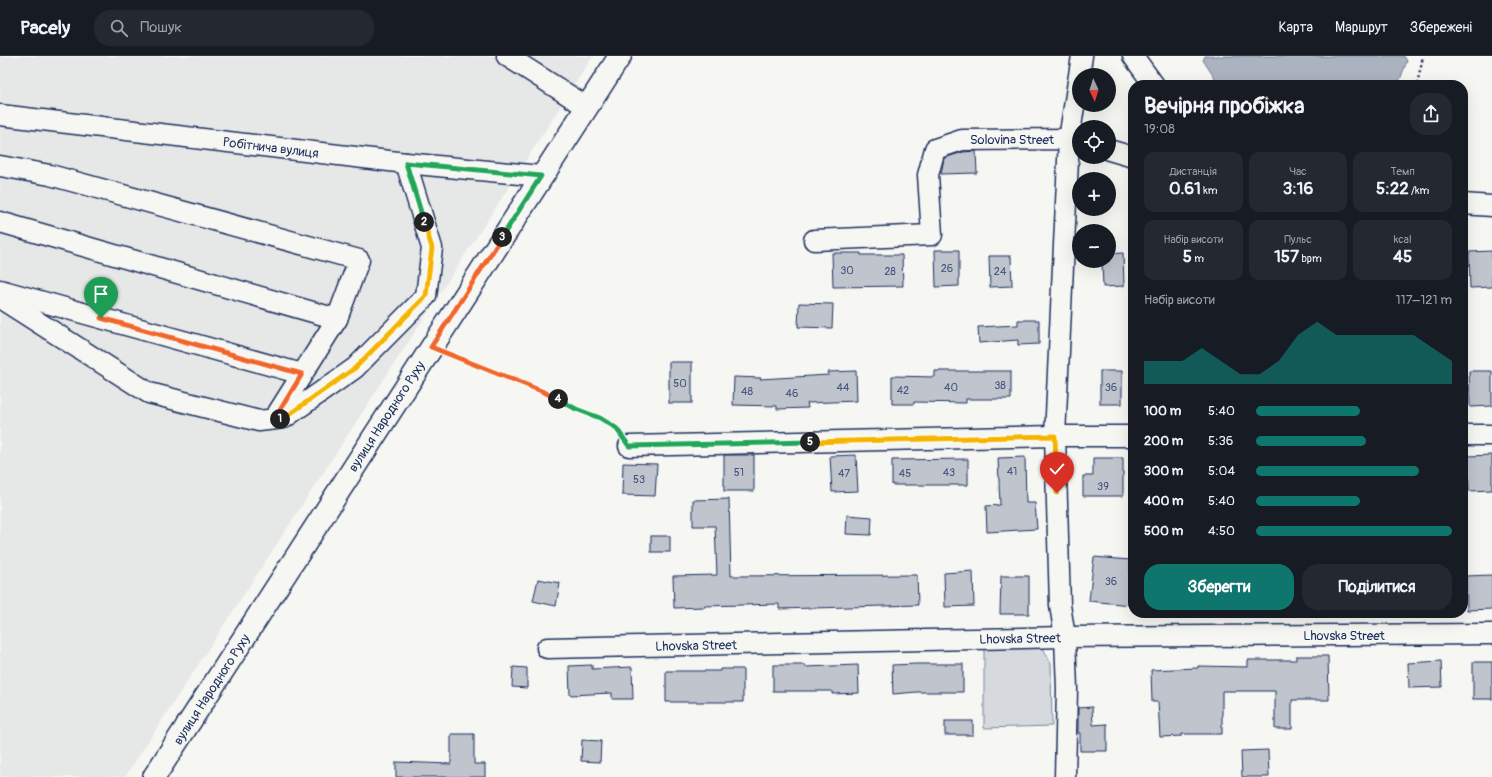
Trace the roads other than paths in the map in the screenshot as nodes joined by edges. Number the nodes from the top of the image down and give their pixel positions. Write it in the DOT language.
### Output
graph roads {
  1 [pos="507,56"];
  2 [pos="620,56"];
  3 [pos="1082,56"];
  4 [pos="1133,56"];
  5 [pos="1150,80"];
  6 [pos="587,107"];
  7 [pos="0,115"];
  8 [pos="1076,120"];
  9 [pos="1072,140"];
  10 [pos="1116,152"];
  11 [pos="1128,156"];
  12 [pos="406,163"];
  13 [pos="1072,164"];
  14 [pos="0,166"];
  15 [pos="541,176"];
  16 [pos="1468,204"];
  17 [pos="1492,206"];
  18 [pos="0,222"];
  19 [pos="814,240"];
  20 [pos="0,290"];
  21 [pos="0,298"];
  22 [pos="337,319"];
  23 [pos="302,374"];
  24 [pos="274,420"];
  25 [pos="1468,435"];
  26 [pos="1492,435"];
  27 [pos="1055,436"];
  28 [pos="1128,436"];
  29 [pos="629,446"];
  30 [pos="1492,634"];
  31 [pos="1065,637"];
  32 [pos="547,648"];
  33 [pos="154,777"];
  34 [pos="1065,777"];
  1 -- 6 [label="street"];
  2 -- 6 [label="main road, вулиця Народного Руху"];
  3 -- 8 [label="street"];
  4 -- 5 [label="street"];
  6 -- 15 [label="main road, вулиця Народного Руху"];
  7 -- 12 [label="street, Робітнича вулиця"];
  9 -- 19 [label="street, Solovina Street"];
  10 -- 11 [label="street"];
  12 -- 15 [label="street, Робітнича вулиця"];
  12 -- 24 [label="street"];
  13 -- 27 [label="street"];
  14 -- 22 [label="street"];
  15 -- 33 [label="main road, вулиця Народного Руху"];
  16 -- 17 [label="street"];
  18 -- 22 [label="street"];
  20 -- 23 [label="street"];
  21 -- 24 [label="street"];
  22 -- 23 [label="street"];
  23 -- 24 [label="street"];
  25 -- 26 [label="street"];
  27 -- 28 [label="street"];
  27 -- 29 [label="street"];
  27 -- 31 [label="street"];
  30 -- 31 [label="street, Lhovska Street"];
  31 -- 32 [label="street, Lhovska Street"];
  31 -- 34 [label="street"];
}
